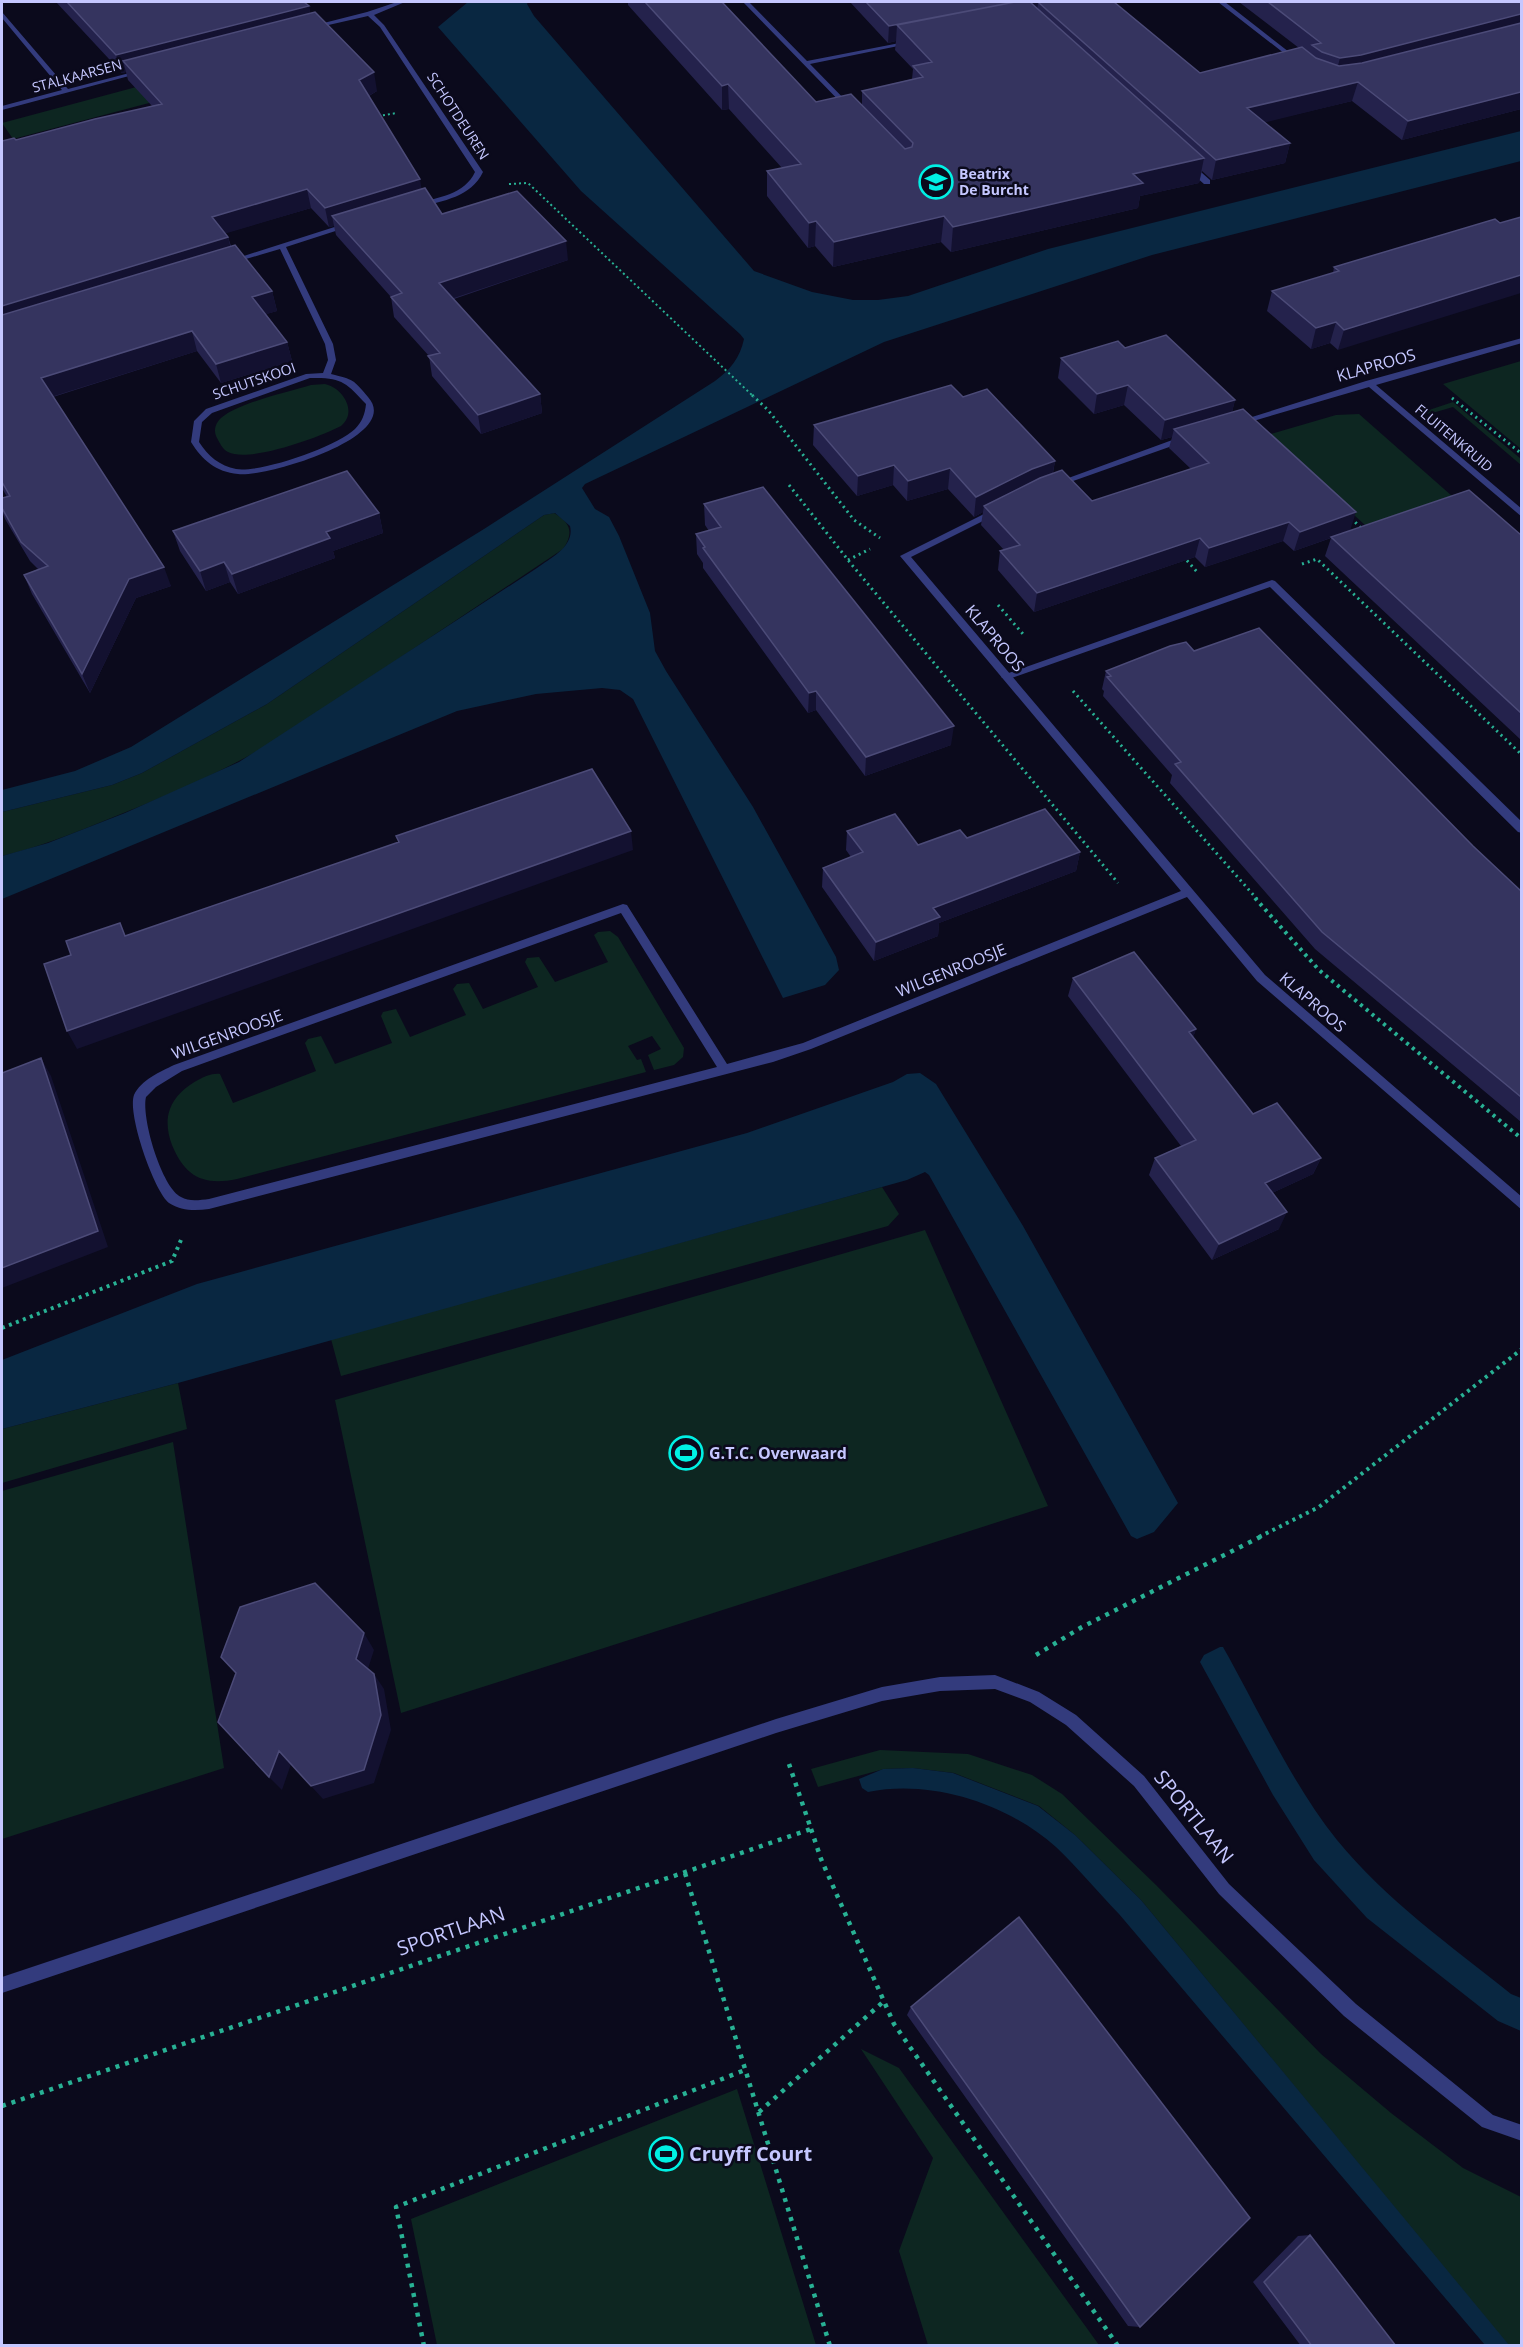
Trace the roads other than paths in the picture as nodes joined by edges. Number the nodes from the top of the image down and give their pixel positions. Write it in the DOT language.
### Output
graph roads {
  1 [pos="402,2"];
  2 [pos="746,2"];
  3 [pos="1221,2"];
  4 [pos="2,14"];
  5 [pos="369,14"];
  6 [pos="302,30"];
  7 [pos="923,40"];
  8 [pos="807,63"];
  9 [pos="1306,68"];
  10 [pos="145,71"];
  11 [pos="66,91"];
  12 [pos="2,108"];
  13 [pos="853,112"];
  14 [pos="1181,159"];
  15 [pos="1207,182"];
  16 [pos="409,207"];
  17 [pos="364,221"];
  18 [pos="282,246"];
  19 [pos="225,264"];
  20 [pos="1521,340"];
  21 [pos="326,375"];
  22 [pos="1369,383"];
  23 [pos="1233,424"];
  24 [pos="1201,434"];
  25 [pos="1043,489"];
  26 [pos="1002,508"];
  27 [pos="1521,514"];
  28 [pos="1006,677"];
  29 [pos="1521,829"];
  30 [pos="1187,892"];
  31 [pos="724,1069"];
  32 [pos="1521,1205"];
  33 [pos="2,1985"];
  34 [pos="1521,2133"];
  1 -- 5 [label="street"];
  2 -- 8 [label="street"];
  3 -- 9 [label="street"];
  4 -- 11 [label="street"];
  5 -- 6 [label="street"];
  5 -- 16 [label="street, SCHOTDEUREN"];
  7 -- 8 [label="street"];
  8 -- 13 [label="street"];
  10 -- 11 [label="street, STALKAARSEN"];
  11 -- 12 [label="street, STALKAARSEN"];
  14 -- 15 [label="street"];
  17 -- 18 [label="street"];
  18 -- 19 [label="street"];
  18 -- 21 [label="street"];
  20 -- 22 [label="street, KLAPROOS"];
  21 -- 21 [label="street, SCHUTSKOOI"];
  22 -- 23 [label="street, KLAPROOS"];
  22 -- 27 [label="street, FLUITENKRUID"];
  24 -- 25 [label="street"];
  26 -- 28 [label="street, KLAPROOS"];
  28 -- 29 [label="street"];
  28 -- 30 [label="street, KLAPROOS"];
  30 -- 31 [label="street, WILGENROOSJE"];
  30 -- 32 [label="street, KLAPROOS"];
  31 -- 31 [label="street, WILGENROOSJE"];
  33 -- 34 [label="street, SPORTLAAN"];
}
